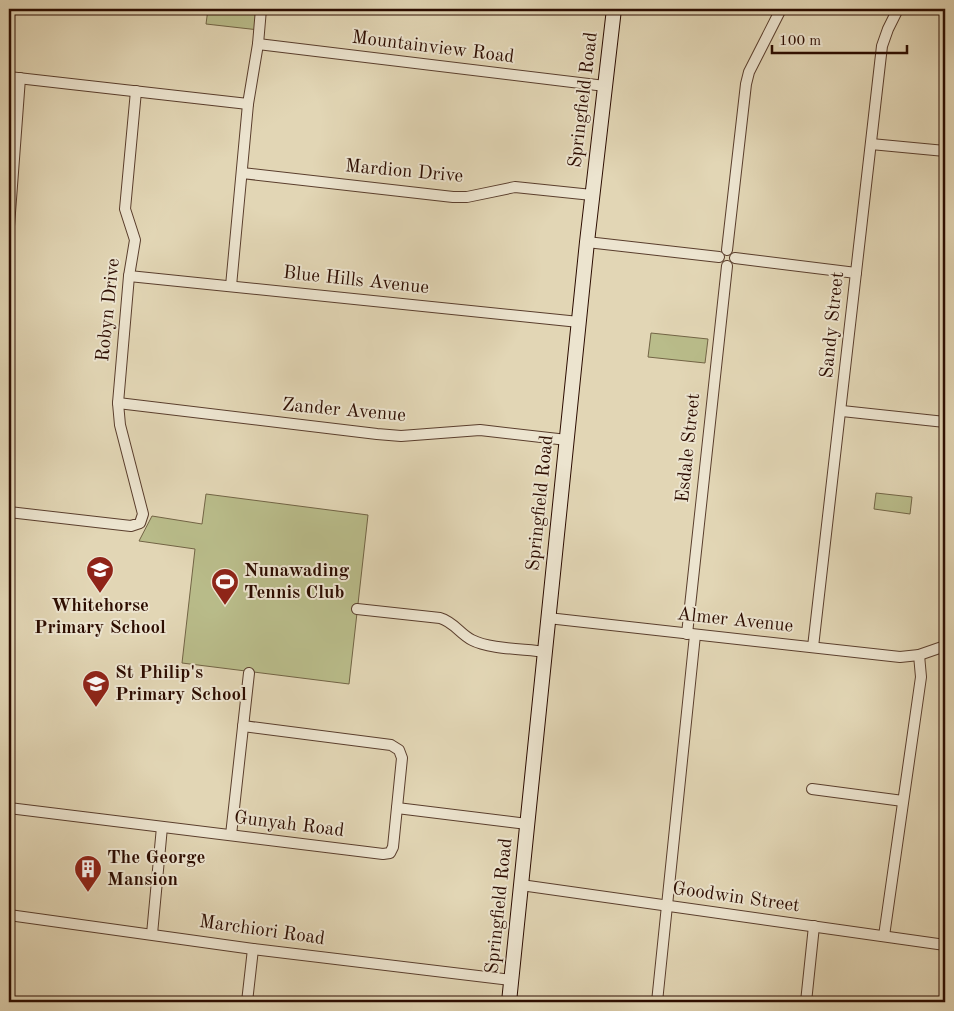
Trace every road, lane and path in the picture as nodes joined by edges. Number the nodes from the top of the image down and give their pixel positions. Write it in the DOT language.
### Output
graph roads {
  1 [pos="261,9"];
  2 [pos="614,9"];
  3 [pos="781,9"];
  4 [pos="898,9"];
  5 [pos="258,44"];
  6 [pos="9,77"];
  7 [pos="20,78"];
  8 [pos="605,86"];
  9 [pos="136,91"];
  10 [pos="248,104"];
  11 [pos="871,144"];
  12 [pos="945,151"];
  13 [pos="242,172"];
  14 [pos="592,194"];
  15 [pos="9,226"];
  16 [pos="587,242"];
  17 [pos="727,250"];
  18 [pos="719,258"];
  19 [pos="735,258"];
  20 [pos="727,266"];
  21 [pos="856,273"];
  22 [pos="129,276"];
  23 [pos="231,286"];
  24 [pos="579,322"];
  25 [pos="118,402"];
  26 [pos="842,411"];
  27 [pos="945,422"];
  28 [pos="567,440"];
  29 [pos="9,512"];
  30 [pos="357,608"];
  31 [pos="548,618"];
  32 [pos="691,634"];
  33 [pos="945,646"];
  34 [pos="813,647"];
  35 [pos="545,652"];
  36 [pos="919,655"];
  37 [pos="248,673"];
  38 [pos="243,726"];
  39 [pos="812,789"];
  40 [pos="903,801"];
  41 [pos="9,808"];
  42 [pos="397,808"];
  43 [pos="527,824"];
  44 [pos="162,827"];
  45 [pos="231,835"];
  46 [pos="521,885"];
  47 [pos="667,905"];
  48 [pos="9,915"];
  49 [pos="814,926"];
  50 [pos="152,934"];
  51 [pos="884,936"];
  52 [pos="945,945"];
  53 [pos="253,948"];
  54 [pos="511,980"];
  55 [pos="247,1002"];
  56 [pos="509,1002"];
  57 [pos="657,1002"];
  58 [pos="806,1002"];
  1 -- 5 [label="street"];
  2 -- 8 [label="main road, Springfield Road"];
  3 -- 17 [label="street"];
  4 -- 11 [label="street, Sandy Street"];
  5 -- 8 [label="street, Mountainview Road"];
  5 -- 10 [label="street"];
  6 -- 7 [label="street"];
  7 -- 9 [label="street"];
  7 -- 15 [label="street"];
  8 -- 14 [label="main road, Springfield Road"];
  9 -- 10 [label="street"];
  9 -- 22 [label="street, Robyn Drive"];
  10 -- 13 [label="street"];
  11 -- 12 [label="street"];
  11 -- 21 [label="street, Sandy Street"];
  13 -- 14 [label="street, Mardion Drive"];
  13 -- 23 [label="street"];
  14 -- 16 [label="main road, Springfield Road"];
  16 -- 18 [label="street"];
  16 -- 24 [label="main road, Springfield Road"];
  17 -- 18 [label="street"];
  17 -- 19 [label="street"];
  18 -- 20 [label="street"];
  19 -- 20 [label="street"];
  19 -- 21 [label="street"];
  20 -- 32 [label="street, Esdale Street"];
  21 -- 26 [label="street, Sandy Street"];
  22 -- 23 [label="street, Blue Hills Avenue"];
  22 -- 25 [label="street, Robyn Drive"];
  23 -- 24 [label="street, Blue Hills Avenue"];
  24 -- 28 [label="main road, Springfield Road"];
  25 -- 28 [label="street, Zander Avenue"];
  25 -- 29 [label="street, Robyn Drive"];
  26 -- 27 [label="street"];
  26 -- 34 [label="street, Sandy Street"];
  28 -- 31 [label="main road, Springfield Road"];
  30 -- 35 [label="street"];
  31 -- 32 [label="street, Almer Avenue"];
  31 -- 35 [label="main road, Springfield Road"];
  32 -- 34 [label="street, Almer Avenue"];
  32 -- 47 [label="street, Esdale Street"];
  33 -- 36 [label="street, Almer Avenue"];
  34 -- 36 [label="street, Almer Avenue"];
  35 -- 43 [label="main road, Springfield Road"];
  36 -- 40 [label="street"];
  37 -- 38 [label="street"];
  38 -- 42 [label="street"];
  38 -- 45 [label="street"];
  39 -- 40 [label="street"];
  40 -- 51 [label="street"];
  41 -- 44 [label="street, Gunyah Road"];
  42 -- 43 [label="street"];
  42 -- 45 [label="street, Gunyah Road"];
  43 -- 46 [label="main road, Springfield Road"];
  44 -- 45 [label="street, Gunyah Road"];
  44 -- 50 [label="street"];
  46 -- 47 [label="street, Goodwin Street"];
  46 -- 54 [label="main road, Springfield Road"];
  47 -- 49 [label="street, Goodwin Street"];
  47 -- 57 [label="street, Esdale Street"];
  48 -- 50 [label="street, Marchiori Road"];
  49 -- 51 [label="street, Goodwin Street"];
  49 -- 58 [label="street"];
  50 -- 53 [label="street, Marchiori Road"];
  51 -- 52 [label="street, Goodwin Street"];
  53 -- 54 [label="street, Marchiori Road"];
  53 -- 55 [label="street"];
  54 -- 56 [label="main road, Springfield Road"];
}
